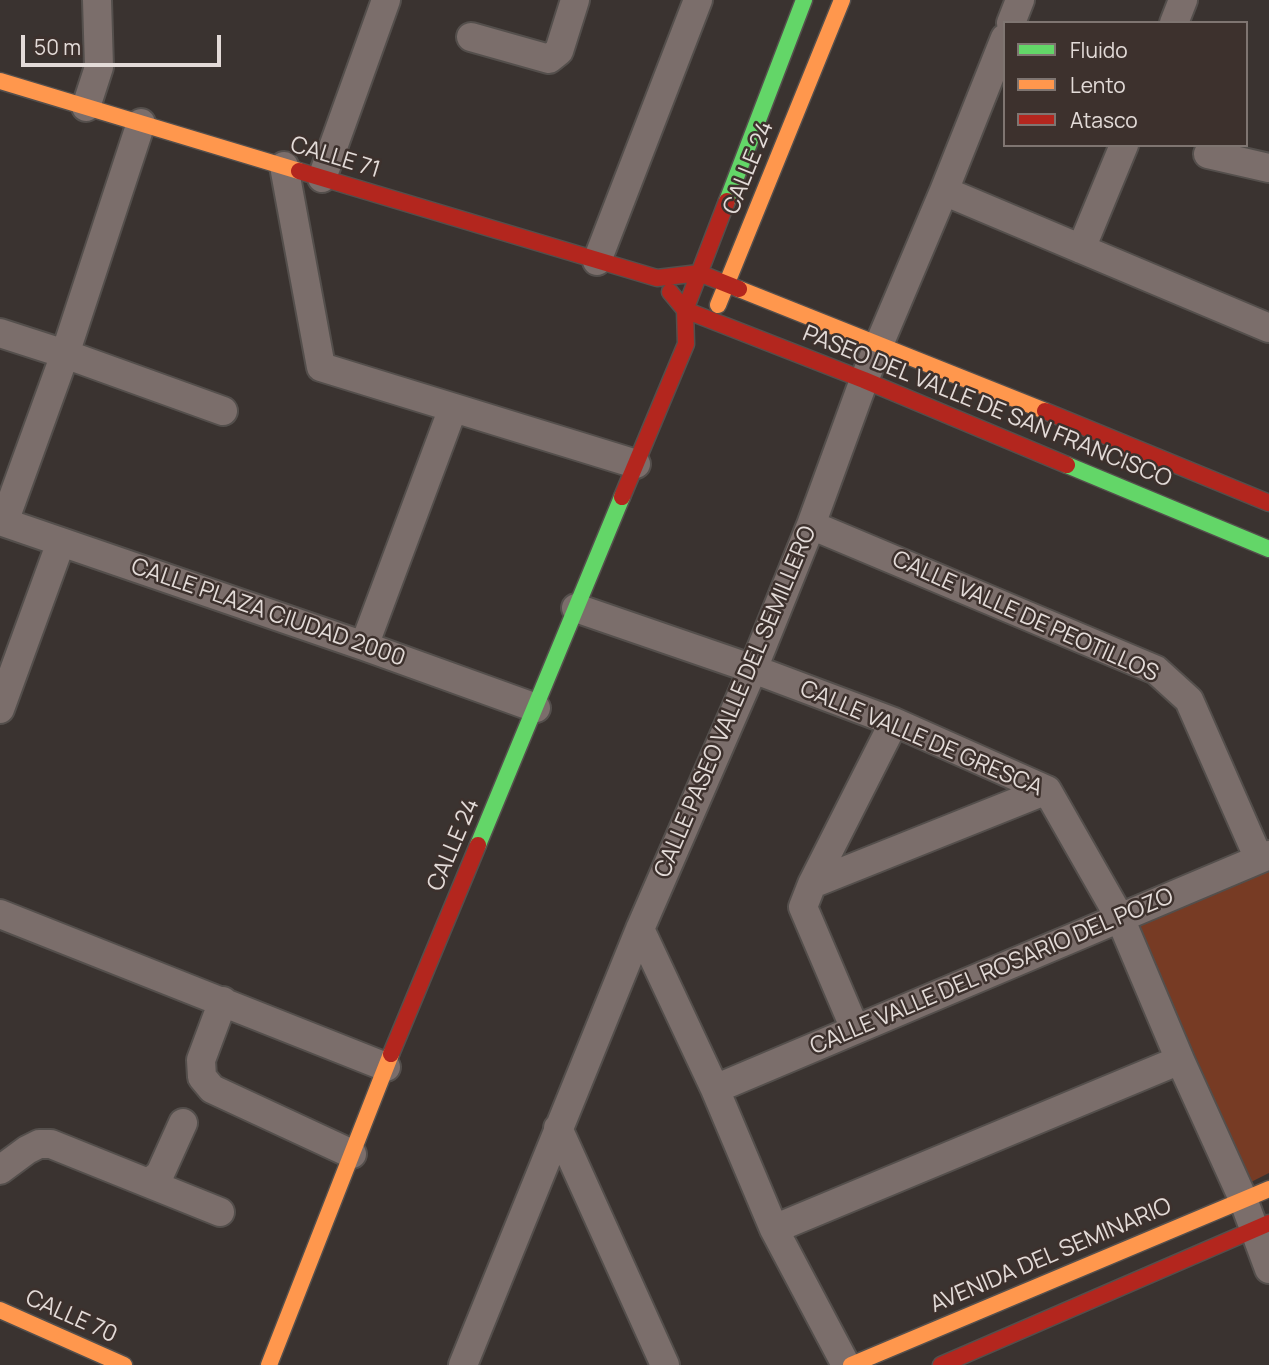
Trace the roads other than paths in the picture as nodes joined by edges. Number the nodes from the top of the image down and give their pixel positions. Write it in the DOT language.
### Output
graph roads {
  1 [pos="97,0"];
  2 [pos="386,0"];
  3 [pos="575,0"];
  4 [pos="698,0"];
  5 [pos="804,0"];
  6 [pos="842,0"];
  7 [pos="1020,0"];
  8 [pos="1183,0"];
  9 [pos="1012,21"];
  10 [pos="1175,21"];
  11 [pos="471,37"];
  12 [pos="1003,43"];
  13 [pos="0,81"];
  14 [pos="86,107"];
  15 [pos="141,123"];
  16 [pos="1123,147"];
  17 [pos="1208,153"];
  18 [pos="284,166"];
  19 [pos="1269,169"];
  20 [pos="322,178"];
  21 [pos="944,191"];
  22 [pos="1081,249"];
  23 [pos="597,261"];
  24 [pos="699,273"];
  25 [pos="657,278"];
  26 [pos="726,283"];
  27 [pos="685,310"];
  28 [pos="712,320"];
  29 [pos="1269,328"];
  30 [pos="0,333"];
  31 [pos="879,343"];
  32 [pos="686,344"];
  33 [pos="65,354"];
  34 [pos="864,380"];
  35 [pos="453,408"];
  36 [pos="223,411"];
  37 [pos="636,464"];
  38 [pos="1269,503"];
  39 [pos="2,522"];
  40 [pos="811,525"];
  41 [pos="61,542"];
  42 [pos="1269,549"];
  43 [pos="576,608"];
  44 [pos="364,646"];
  45 [pos="753,669"];
  46 [pos="536,708"];
  47 [pos="0,709"];
  48 [pos="894,722"];
  49 [pos="1047,790"];
  50 [pos="1264,857"];
  51 [pos="812,884"];
  52 [pos="0,914"];
  53 [pos="1120,918"];
  54 [pos="640,929"];
  55 [pos="223,1001"];
  56 [pos="855,1029"];
  57 [pos="1180,1060"];
  58 [pos="386,1067"];
  59 [pos="715,1088"];
  60 [pos="183,1124"];
  61 [pos="558,1128"];
  62 [pos="352,1154"];
  63 [pos="0,1170"];
  64 [pos="150,1182"];
  65 [pos="1269,1189"];
  66 [pos="1243,1199"];
  67 [pos="220,1212"];
  68 [pos="1261,1226"];
  69 [pos="774,1229"];
  70 [pos="1269,1269"];
  71 [pos="0,1310"];
  72 [pos="124,1365"];
  73 [pos="269,1365"];
  74 [pos="463,1365"];
  75 [pos="664,1365"];
  76 [pos="848,1365"];
  77 [pos="941,1365"];
  1 -- 14 [label="street"];
  2 -- 20 [label="street"];
  3 -- 11 [label="street"];
  4 -- 23 [label="street"];
  5 -- 24 [label="street, CALLE 24"];
  6 -- 26 [label="street, CALLE 24"];
  7 -- 9 [label="street"];
  8 -- 10 [label="street"];
  12 -- 21 [label="street, CALLE PASEO VALLE DEL SEMILLERO"];
  13 -- 14 [label="street, CALLE 71"];
  14 -- 15 [label="street, CALLE 71"];
  15 -- 18 [label="street, CALLE 71"];
  15 -- 33 [label="street"];
  16 -- 22 [label="street"];
  17 -- 19 [label="street"];
  18 -- 20 [label="street, CALLE 71"];
  18 -- 35 [label="street"];
  20 -- 23 [label="street, CALLE 71"];
  21 -- 22 [label="street"];
  21 -- 31 [label="street, CALLE PASEO VALLE DEL SEMILLERO"];
  22 -- 29 [label="street"];
  23 -- 25 [label="street, CALLE 71"];
  24 -- 25 [label="street, CALLE 71"];
  24 -- 26 [label="street, PASEO DEL VALLE DE SAN FRANCISCO"];
  24 -- 27 [label="street, CALLE 24"];
  25 -- 27 [label="street"];
  26 -- 28 [label="street, CALLE 24"];
  26 -- 31 [label="street, PASEO DEL VALLE DE SAN FRANCISCO"];
  27 -- 28 [label="street, PASEO DEL VALLE DE SAN FRANCISCO"];
  27 -- 32 [label="street, CALLE 24"];
  28 -- 32 [label="street, CALLE 24"];
  28 -- 34 [label="street, PASEO DEL VALLE DE SAN FRANCISCO"];
  30 -- 33 [label="street"];
  31 -- 34 [label="street, CALLE PASEO VALLE DEL SEMILLERO"];
  31 -- 38 [label="street, PASEO DEL VALLE DE SAN FRANCISCO"];
  32 -- 37 [label="street, CALLE 24"];
  33 -- 36 [label="street"];
  33 -- 39 [label="street"];
  34 -- 40 [label="street, CALLE PASEO VALLE DEL SEMILLERO"];
  34 -- 42 [label="street, PASEO DEL VALLE DE SAN FRANCISCO"];
  35 -- 37 [label="street"];
  35 -- 44 [label="street"];
  37 -- 43 [label="street, CALLE 24"];
  39 -- 41 [label="street, CALLE PLAZA CIUDAD 2000"];
  40 -- 45 [label="street, CALLE PASEO VALLE DEL SEMILLERO"];
  40 -- 50 [label="street, CALLE VALLE DE PEOTILLOS"];
  41 -- 44 [label="street, CALLE PLAZA CIUDAD 2000"];
  41 -- 47 [label="street"];
  43 -- 45 [label="street, CALLE VALLE DE GRESCA"];
  43 -- 46 [label="street, CALLE 24"];
  44 -- 46 [label="street, CALLE PLAZA CIUDAD 2000"];
  45 -- 48 [label="street, CALLE VALLE DE GRESCA"];
  45 -- 54 [label="street, CALLE PASEO VALLE DEL SEMILLERO"];
  46 -- 58 [label="street, CALLE 24"];
  48 -- 49 [label="street, CALLE VALLE DE GRESCA"];
  48 -- 51 [label="street"];
  49 -- 51 [label="street"];
  49 -- 53 [label="street, CALLE VALLE DE GRESCA"];
  50 -- 53 [label="street, CALLE VALLE DEL ROSARIO DEL POZO"];
  51 -- 56 [label="street"];
  52 -- 55 [label="street"];
  53 -- 56 [label="street, CALLE VALLE DEL ROSARIO DEL POZO"];
  53 -- 57 [label="street, CALLE VALLE DE GRESCA"];
  54 -- 59 [label="street"];
  54 -- 61 [label="street, CALLE PASEO VALLE DEL SEMILLERO"];
  55 -- 58 [label="street"];
  55 -- 62 [label="street"];
  56 -- 59 [label="street, CALLE VALLE DEL ROSARIO DEL POZO"];
  57 -- 66 [label="street, CALLE VALLE DE GRESCA"];
  57 -- 69 [label="street"];
  58 -- 62 [label="street, CALLE 24"];
  59 -- 69 [label="street"];
  60 -- 64 [label="street"];
  61 -- 74 [label="street, CALLE PASEO VALLE DEL SEMILLERO"];
  61 -- 75 [label="street"];
  62 -- 73 [label="street, CALLE 24"];
  63 -- 64 [label="street"];
  64 -- 67 [label="street"];
  65 -- 66 [label="street, AVENIDA DEL SEMINARIO"];
  66 -- 68 [label="street, CALLE VALLE DE GRESCA"];
  66 -- 76 [label="street, AVENIDA DEL SEMINARIO"];
  68 -- 70 [label="street, CALLE VALLE DE GRESCA"];
  68 -- 77 [label="street"];
  69 -- 76 [label="street"];
  71 -- 72 [label="street, CALLE 70"];
}
